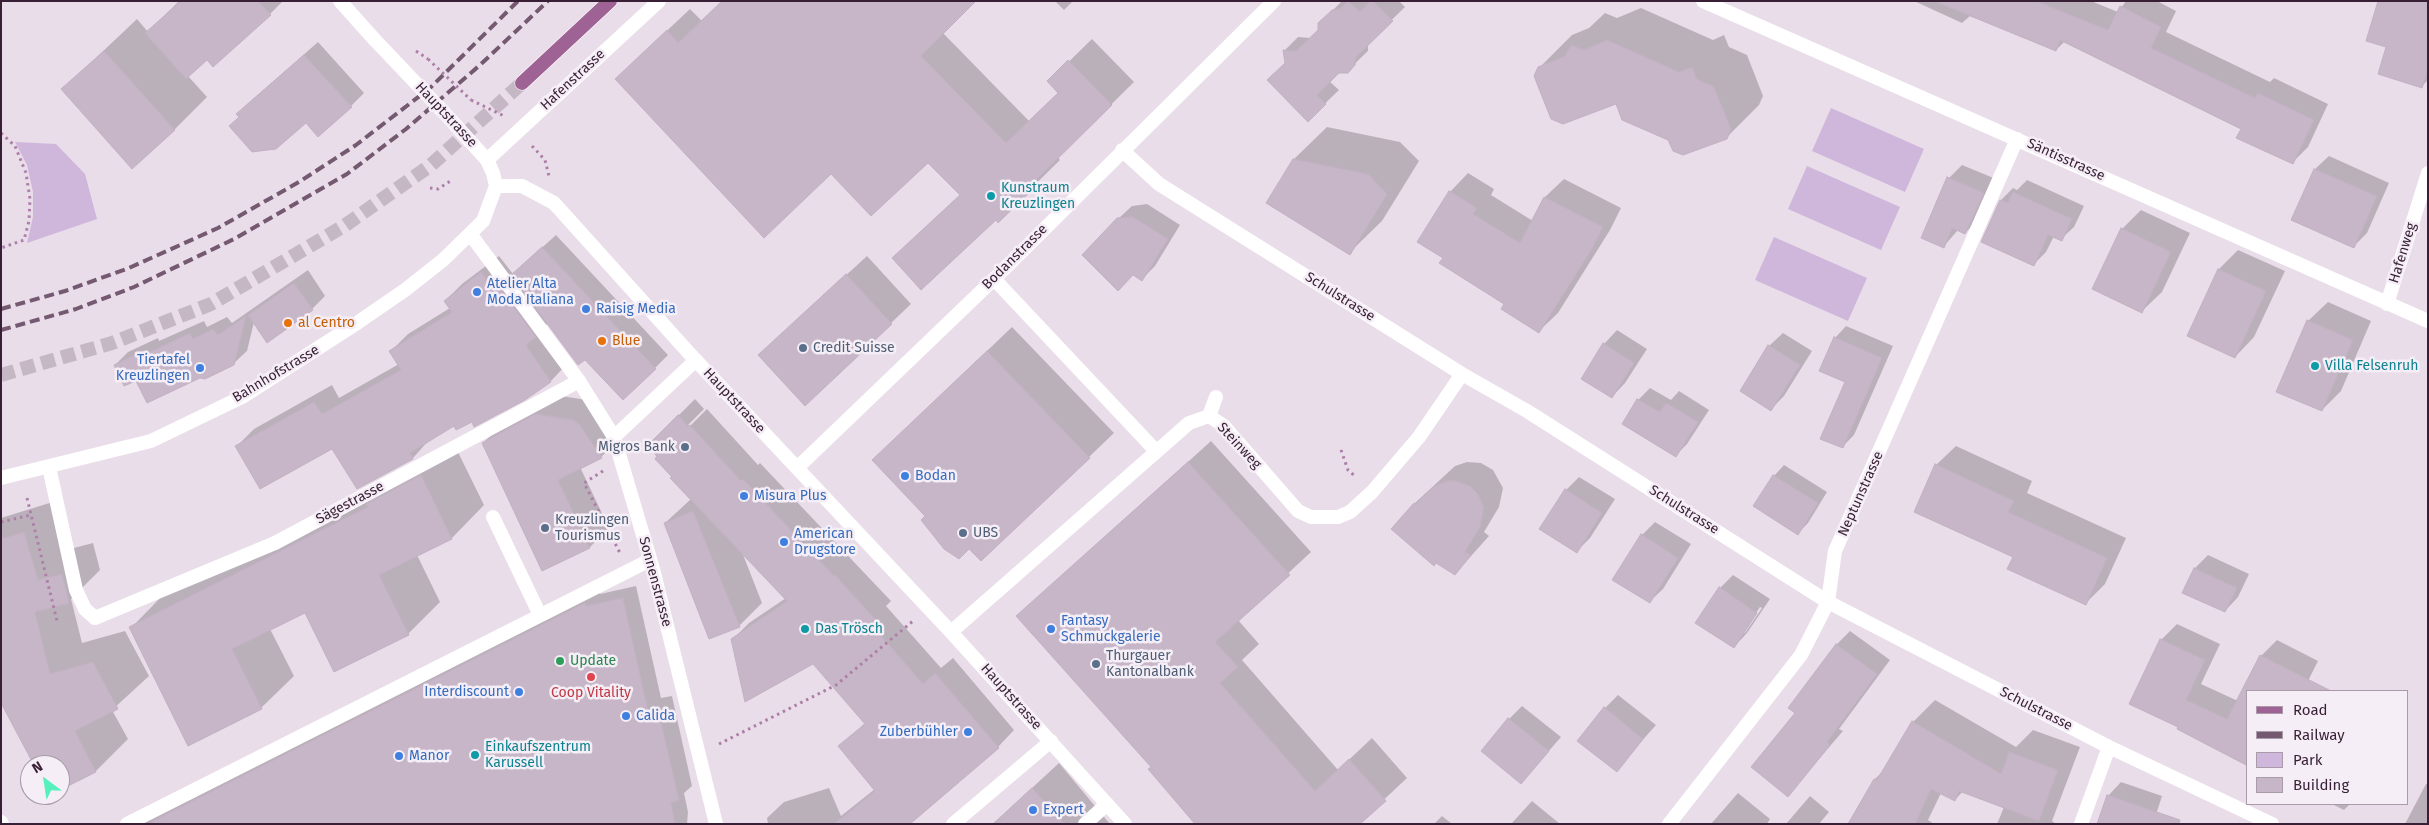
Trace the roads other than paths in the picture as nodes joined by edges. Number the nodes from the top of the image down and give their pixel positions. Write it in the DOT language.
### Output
graph roads {
  1 [pos="340,1"];
  2 [pos="610,1"];
  3 [pos="659,1"];
  4 [pos="1274,1"];
  5 [pos="1703,1"];
  6 [pos="522,83"];
  7 [pos="2017,139"];
  8 [pos="1122,150"];
  9 [pos="487,160"];
  10 [pos="2428,173"];
  11 [pos="496,186"];
  12 [pos="470,235"];
  13 [pos="994,279"];
  14 [pos="2387,304"];
  15 [pos="2428,321"];
  16 [pos="696,360"];
  17 [pos="1462,374"];
  18 [pos="579,380"];
  19 [pos="1216,397"];
  20 [pos="1209,416"];
  21 [pos="614,437"];
  22 [pos="1156,451"];
  23 [pos="49,467"];
  24 [pos="797,468"];
  25 [pos="1,478"];
  26 [pos="493,517"];
  27 [pos="650,560"];
  28 [pos="1828,602"];
  29 [pos="540,615"];
  30 [pos="951,632"];
  31 [pos="1050,741"];
  32 [pos="2109,747"];
  33 [pos="1107,804"];
  34 [pos="127,824"];
  35 [pos="716,824"];
  36 [pos="953,824"];
  37 [pos="1085,824"];
  38 [pos="1124,824"];
  39 [pos="1669,824"];
  40 [pos="2081,824"];
  41 [pos="2272,824"];
  1 -- 9 [label="street, Hauptstrasse, bridge"];
  2 -- 6 [label="main road"];
  3 -- 9 [label="street, Hafenstrasse"];
  4 -- 8 [label="street, Bodanstrasse"];
  5 -- 7 [label="street, Säntisstrasse"];
  7 -- 14 [label="street, Säntisstrasse"];
  7 -- 28 [label="street, Neptunstrasse"];
  8 -- 13 [label="street, Bodanstrasse"];
  8 -- 17 [label="street, Schulstrasse"];
  9 -- 11 [label="street, Hauptstrasse"];
  10 -- 14 [label="street, Hafenweg"];
  11 -- 12 [label="street, Bahnhofstrasse"];
  11 -- 16 [label="street, Hauptstrasse"];
  12 -- 18 [label="street, Sonnenstrasse"];
  12 -- 23 [label="street, Bahnhofstrasse"];
  13 -- 22 [label="street"];
  13 -- 24 [label="street, Bodanstrasse"];
  14 -- 15 [label="street, Säntisstrasse"];
  16 -- 21 [label="street"];
  16 -- 24 [label="street, Hauptstrasse"];
  17 -- 20 [label="street, Steinweg"];
  17 -- 28 [label="street, Schulstrasse"];
  18 -- 21 [label="street, Sonnenstrasse"];
  18 -- 23 [label="street, Sägestrasse"];
  19 -- 20 [label="street"];
  20 -- 22 [label="street, Steinweg"];
  21 -- 27 [label="street, Sonnenstrasse"];
  22 -- 30 [label="street, Steinweg"];
  23 -- 25 [label="street, Bahnhofstrasse"];
  24 -- 30 [label="street, Hauptstrasse"];
  26 -- 29 [label="street"];
  27 -- 29 [label="street"];
  27 -- 35 [label="street, Sonnenstrasse"];
  28 -- 32 [label="street, Schulstrasse"];
  28 -- 39 [label="street, Neptunstrasse"];
  29 -- 34 [label="street"];
  30 -- 31 [label="street, Hauptstrasse"];
  31 -- 33 [label="street, Hauptstrasse"];
  31 -- 36 [label="street"];
  32 -- 40 [label="street"];
  32 -- 41 [label="street, Schulstrasse"];
  33 -- 37 [label="street"];
  33 -- 38 [label="street, Hauptstrasse"];
}
